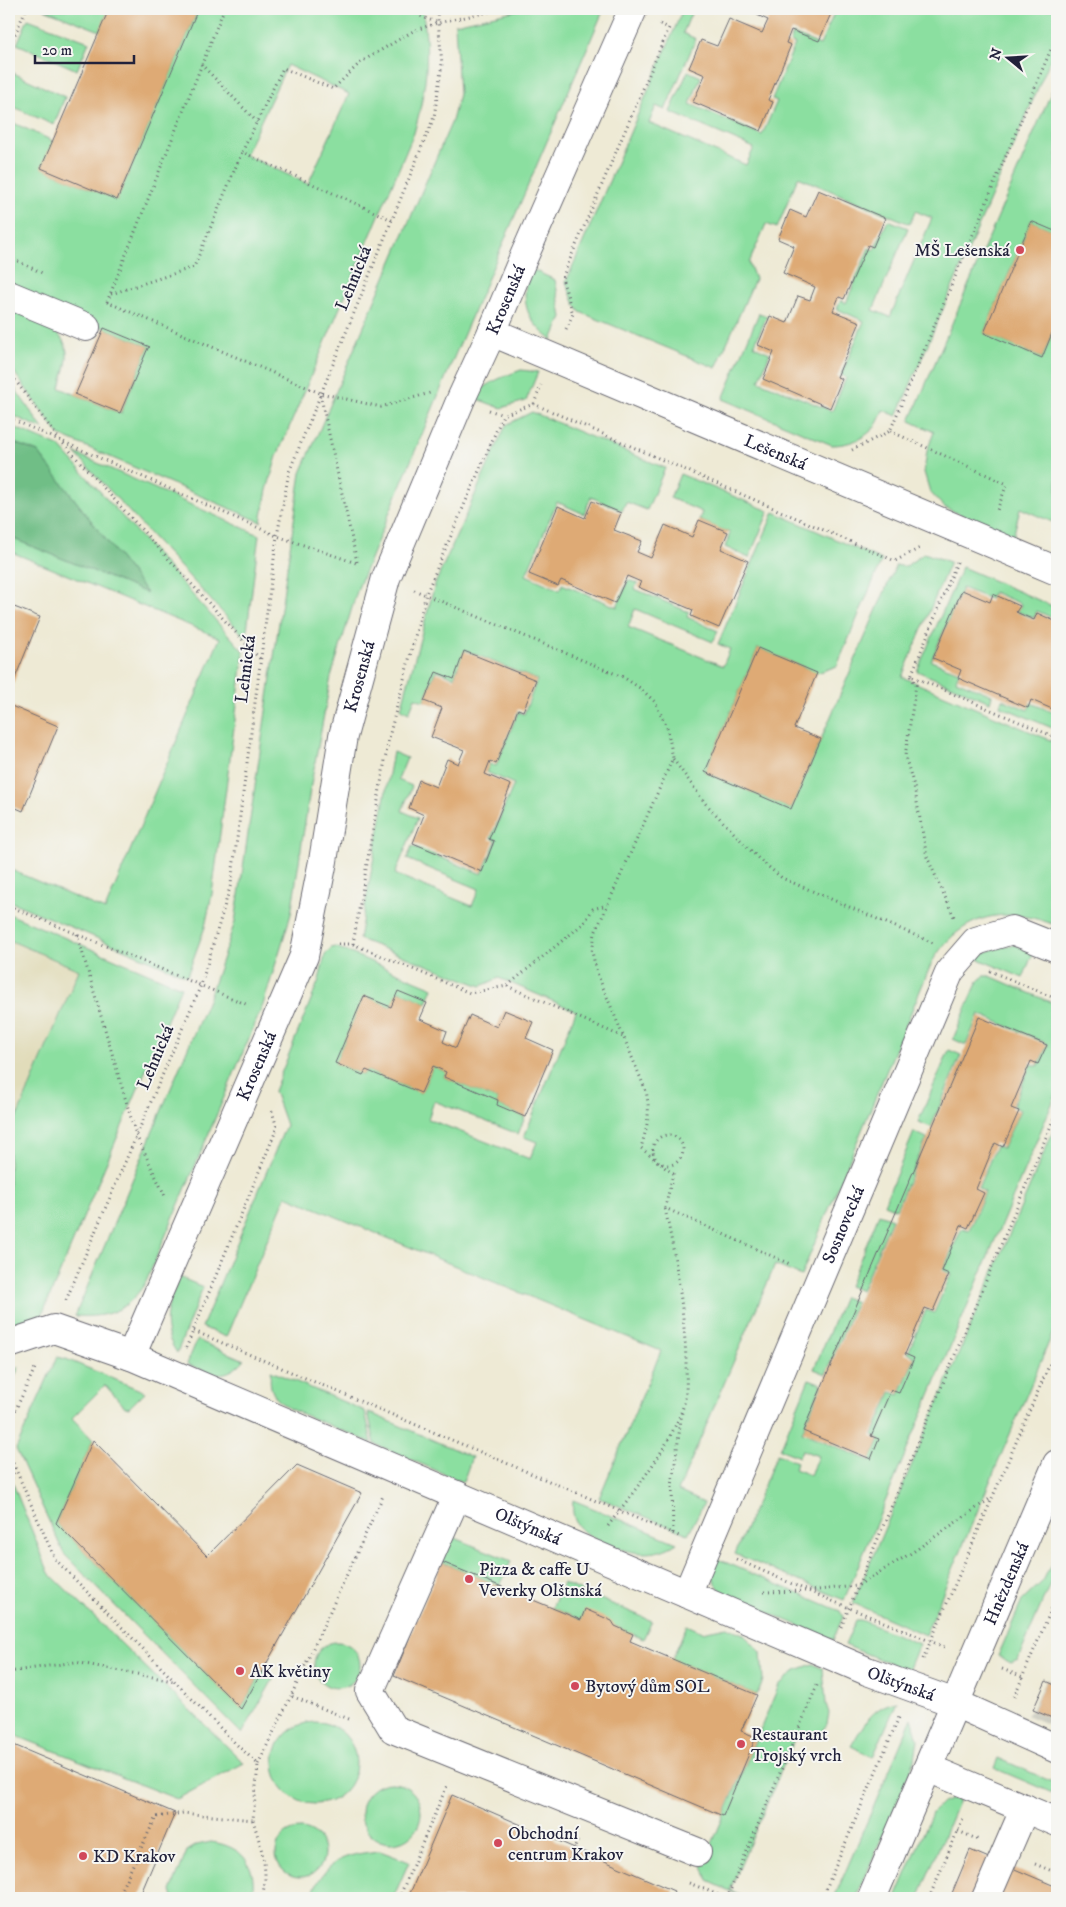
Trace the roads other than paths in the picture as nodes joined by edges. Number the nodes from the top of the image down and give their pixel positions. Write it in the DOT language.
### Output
graph roads {
  1 [pos="632,10"];
  2 [pos="9,296"];
  3 [pos="86,327"];
  4 [pos="492,332"];
  5 [pos="1057,571"];
  6 [pos="1057,948"];
  7 [pos="9,1344"];
  8 [pos="131,1356"];
  9 [pos="1057,1464"];
  10 [pos="457,1495"];
  11 [pos="686,1594"];
  12 [pos="955,1703"];
  13 [pos="1057,1749"];
  14 [pos="928,1768"];
  15 [pos="1025,1808"];
  16 [pos="1057,1822"];
  17 [pos="697,1852"];
  18 [pos="872,1898"];
  19 [pos="986,1898"];
  1 -- 4 [label="street, Krosenská"];
  2 -- 3 [label="street"];
  4 -- 5 [label="street, Lešenská"];
  4 -- 8 [label="street, Krosenská"];
  6 -- 11 [label="street, Sosnovecká"];
  7 -- 8 [label="street, Olštýnská"];
  8 -- 10 [label="street, Olštýnská"];
  9 -- 12 [label="street, Hnězdenská"];
  10 -- 11 [label="street, Olštýnská"];
  10 -- 17 [label="street"];
  11 -- 12 [label="street, Olštýnská"];
  12 -- 13 [label="street"];
  12 -- 14 [label="street, Hnězdenská"];
  14 -- 15 [label="street"];
  14 -- 18 [label="street, Hnězdenská"];
  15 -- 16 [label="street"];
  15 -- 19 [label="street"];
}
